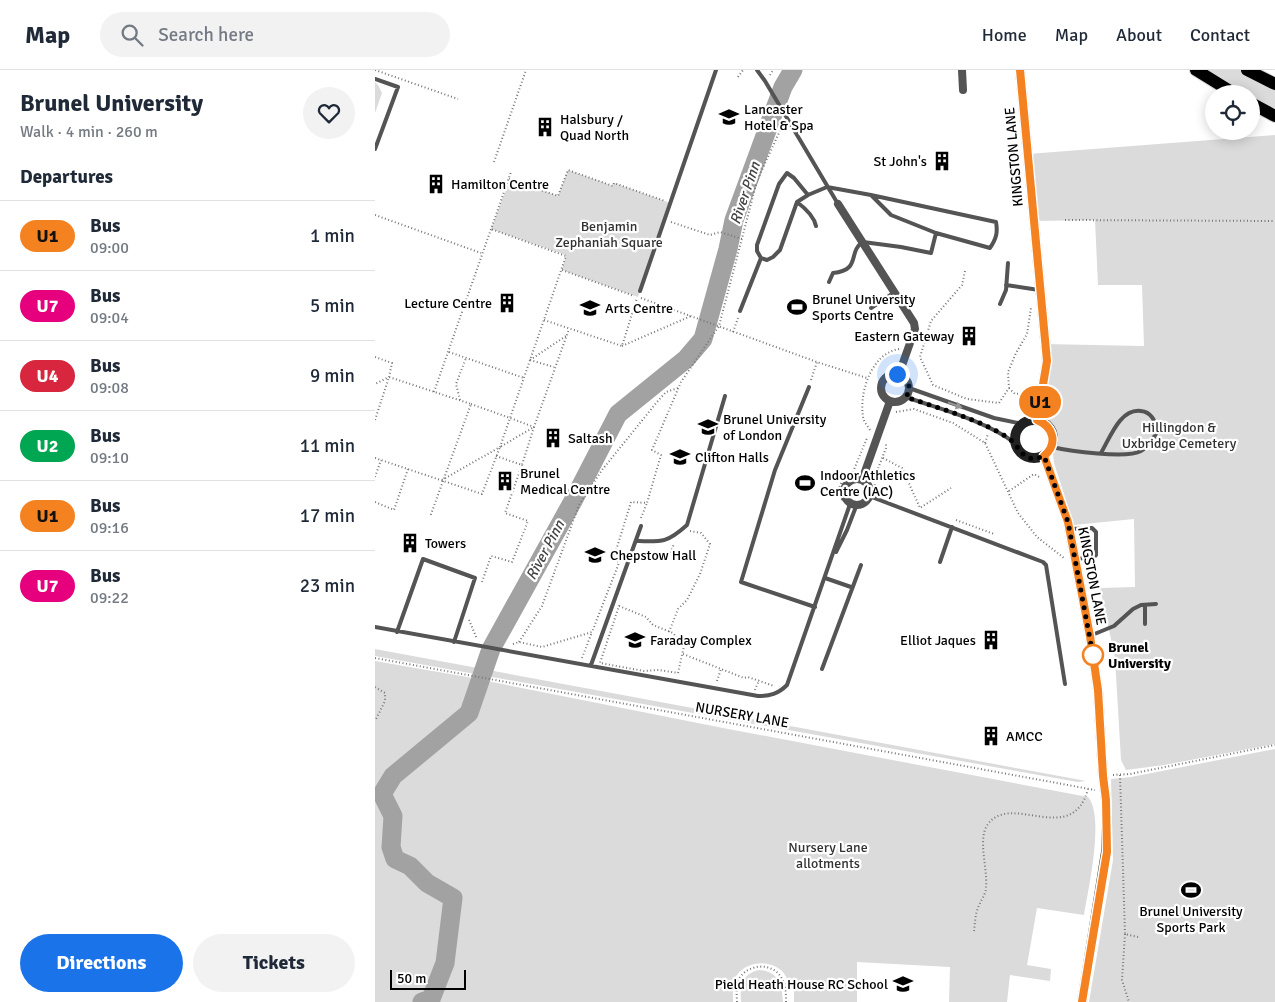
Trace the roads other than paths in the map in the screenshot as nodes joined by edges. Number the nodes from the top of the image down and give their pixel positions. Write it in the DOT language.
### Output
graph roads {
  1 [pos="716,70"];
  2 [pos="757,70"];
  3 [pos="962,70"];
  4 [pos="1020,70"];
  5 [pos="1196,70"];
  6 [pos="1247,70"];
  7 [pos="375,79"];
  8 [pos="1275,84"];
  9 [pos="1220,85"];
  10 [pos="963,90"];
  11 [pos="1260,108"];
  12 [pos="1275,116"];
  13 [pos="375,150"];
  14 [pos="827,187"];
  15 [pos="808,194"];
  16 [pos="871,196"];
  17 [pos="797,202"];
  18 [pos="838,204"];
  19 [pos="816,226"];
  20 [pos="936,233"];
  21 [pos="863,242"];
  22 [pos="761,258"];
  23 [pos="1008,263"];
  24 [pos="829,282"];
  25 [pos="1006,285"];
  26 [pos="1037,290"];
  27 [pos="640,291"];
  28 [pos="895,292"];
  29 [pos="1000,304"];
  30 [pos="871,308"];
  31 [pos="740,310"];
  32 [pos="899,374"];
  33 [pos="809,387"];
  34 [pos="909,388"];
  35 [pos="725,396"];
  36 [pos="906,397"];
  37 [pos="890,401"];
  38 [pos="1037,420"];
  39 [pos="1023,424"];
  40 [pos="1015,444"];
  41 [pos="1052,447"];
  42 [pos="1101,453"];
  43 [pos="1044,456"];
  44 [pos="862,480"];
  45 [pos="873,494"];
  46 [pos="850,504"];
  47 [pos="641,526"];
  48 [pos="952,527"];
  49 [pos="1069,529"];
  50 [pos="636,541"];
  51 [pos="1074,559"];
  52 [pos="831,561"];
  53 [pos="941,562"];
  54 [pos="861,565"];
  55 [pos="825,578"];
  56 [pos="851,587"];
  57 [pos="1156,604"];
  58 [pos="1145,605"];
  59 [pos="815,608"];
  60 [pos="1145,624"];
  61 [pos="375,627"];
  62 [pos="397,632"];
  63 [pos="1090,636"];
  64 [pos="454,642"];
  65 [pos="591,665"];
  66 [pos="822,669"];
  67 [pos="1065,684"];
  68 [pos="1082,1002"];
  1 -- 27 [label="lane"];
  2 -- 14 [label="lane"];
  3 -- 10 [label="street"];
  4 -- 26 [label="street, KINGSTON LANE"];
  5 -- 9 [label="main road"];
  6 -- 8 [label="main road"];
  7 -- 13 [label="lane"];
  11 -- 12 [label="main road"];
  14 -- 15 [label="lane"];
  14 -- 16 [label="lane"];
  14 -- 18 [label="lane"];
  15 -- 17 [label="lane"];
  15 -- 22 [label="lane"];
  16 -- 20 [label="lane"];
  16 -- 20 [label="lane"];
  17 -- 19 [label="lane"];
  17 -- 22 [label="lane"];
  18 -- 21 [label="street"];
  20 -- 21 [label="lane"];
  21 -- 24 [label="lane"];
  21 -- 28 [label="street"];
  22 -- 31 [label="lane"];
  23 -- 25 [label="lane"];
  25 -- 26 [label="lane"];
  25 -- 29 [label="lane"];
  26 -- 38 [label="street, KINGSTON LANE"];
  28 -- 30 [label="lane"];
  28 -- 32 [label="street"];
  32 -- 34 [label="street"];
  32 -- 37 [label="street"];
  33 -- 59 [label="lane"];
  34 -- 36 [label="street"];
  34 -- 39 [label="lane, one-way"];
  35 -- 50 [label="lane"];
  36 -- 37 [label="street"];
  36 -- 40 [label="lane"];
  37 -- 44 [label="street"];
  38 -- 39 [label="street"];
  38 -- 41 [label="street"];
  39 -- 40 [label="street"];
  40 -- 43 [label="street"];
  41 -- 42 [label="lane"];
  41 -- 43 [label="street"];
  42 -- 42 [label="lane"];
  43 -- 49 [label="street, KINGSTON LANE"];
  44 -- 45 [label="street"];
  44 -- 46 [label="street"];
  45 -- 46 [label="street"];
  45 -- 48 [label="lane"];
  46 -- 52 [label="lane"];
  46 -- 52 [label="lane"];
  47 -- 50 [label="lane"];
  48 -- 53 [label="lane"];
  48 -- 67 [label="lane"];
  49 -- 51 [label="street, KINGSTON LANE"];
  49 -- 51 [label="lane"];
  50 -- 65 [label="lane"];
  51 -- 63 [label="street, KINGSTON LANE"];
  52 -- 55 [label="lane"];
  54 -- 56 [label="lane"];
  55 -- 56 [label="lane"];
  55 -- 59 [label="lane"];
  56 -- 66 [label="lane"];
  57 -- 58 [label="lane"];
  58 -- 60 [label="lane"];
  58 -- 63 [label="lane"];
  59 -- 65 [label="lane"];
  61 -- 62 [label="lane"];
  62 -- 64 [label="lane"];
  62 -- 64 [label="lane"];
  63 -- 68 [label="street, KINGSTON LANE"];
  64 -- 65 [label="lane"];
}
